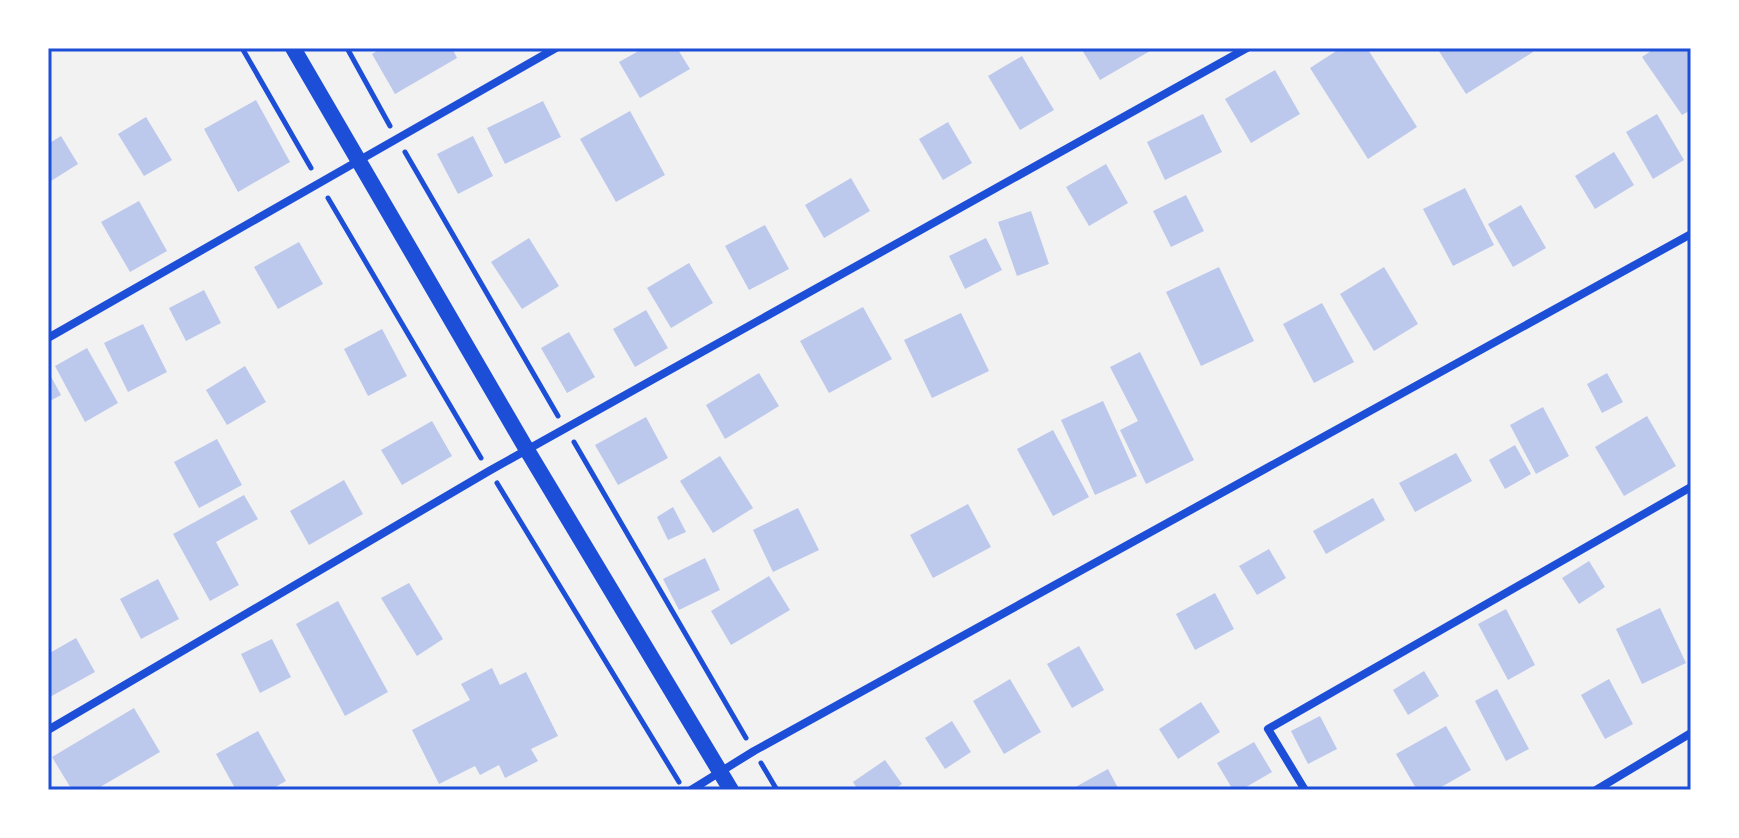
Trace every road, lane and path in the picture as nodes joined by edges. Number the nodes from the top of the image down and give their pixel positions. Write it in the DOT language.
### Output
graph roads {
  1 [pos="242,48"];
  2 [pos="293,48"];
  3 [pos="556,48"];
  4 [pos="1247,48"];
  5 [pos="358,162"];
  6 [pos="319,184"];
  7 [pos="1691,234"];
  8 [pos="48,338"];
  9 [pos="527,450"];
  10 [pos="489,471"];
  11 [pos="1691,487"];
  12 [pos="48,730"];
  13 [pos="1691,733"];
  14 [pos="719,772"];
  15 [pos="683,790"];
  16 [pos="691,790"];
  17 [pos="731,790"];
  18 [pos="1305,790"];
  19 [pos="1596,790"];
  1 -- 6 [label="path"];
  2 -- 5 [label="main road"];
  3 -- 5 [label="street"];
  4 -- 9 [label="street"];
  5 -- 6 [label="street"];
  5 -- 9 [label="main road"];
  6 -- 8 [label="street"];
  6 -- 10 [label="path"];
  7 -- 14 [label="street"];
  9 -- 10 [label="street"];
  9 -- 14 [label="main road"];
  10 -- 12 [label="street"];
  10 -- 15 [label="path"];
  11 -- 18 [label="street"];
  13 -- 19 [label="street"];
  14 -- 16 [label="street"];
  14 -- 17 [label="main road"];
}
